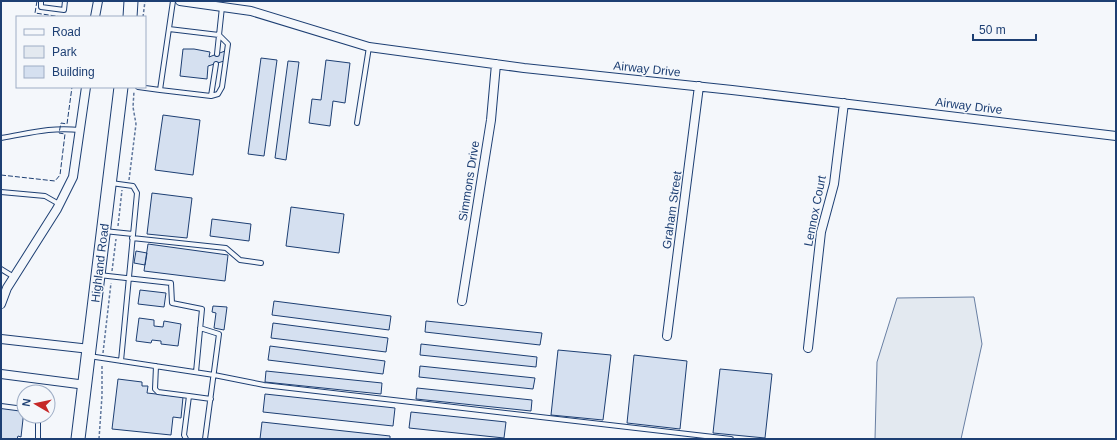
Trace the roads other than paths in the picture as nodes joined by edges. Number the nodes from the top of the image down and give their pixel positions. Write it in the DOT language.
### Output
graph roads {
  1 [pos="41,1"];
  2 [pos="65,1"];
  3 [pos="98,1"];
  4 [pos="131,1"];
  5 [pos="173,1"];
  6 [pos="180,1"];
  7 [pos="222,7"];
  8 [pos="95,16"];
  9 [pos="130,16"];
  10 [pos="169,29"];
  11 [pos="219,35"];
  12 [pos="369,47"];
  13 [pos="217,54"];
  14 [pos="216,64"];
  15 [pos="496,64"];
  16 [pos="699,86"];
  17 [pos="86,88"];
  18 [pos="121,88"];
  19 [pos="145,88"];
  20 [pos="160,90"];
  21 [pos="211,96"];
  22 [pos="844,103"];
  23 [pos="357,123"];
  24 [pos="80,130"];
  25 [pos="1116,136"];
  26 [pos="1,138"];
  27 [pos="110,183"];
  28 [pos="1,192"];
  29 [pos="59,204"];
  30 [pos="110,232"];
  31 [pos="133,236"];
  32 [pos="261,263"];
  33 [pos="1,269"];
  34 [pos="105,276"];
  35 [pos="14,277"];
  36 [pos="129,278"];
  37 [pos="462,301"];
  38 [pos="1,304"];
  39 [pos="200,328"];
  40 [pos="666,336"];
  41 [pos="1,340"];
  42 [pos="808,348"];
  43 [pos="90,353"];
  44 [pos="121,361"];
  45 [pos="156,366"];
  46 [pos="196,372"];
  47 [pos="1,374"];
  48 [pos="214,374"];
  49 [pos="86,384"];
  50 [pos="189,396"];
  51 [pos="211,399"];
  52 [pos="1,406"];
  53 [pos="16,408"];
  54 [pos="38,424"];
  55 [pos="38,439"];
  56 [pos="78,439"];
  57 [pos="186,439"];
  58 [pos="205,439"];
  59 [pos="731,439"];
  1 -- 2 [label="lane"];
  3 -- 8 [label="street"];
  4 -- 9 [label="highway"];
  5 -- 10 [label="lane"];
  6 -- 7 [label="street, Airway Drive"];
  7 -- 11 [label="lane"];
  7 -- 12 [label="street, Airway Drive"];
  10 -- 11 [label="lane"];
  10 -- 20 [label="lane"];
  11 -- 13 [label="lane"];
  11 -- 21 [label="lane"];
  12 -- 15 [label="street, Airway Drive"];
  12 -- 23 [label="lane"];
  14 -- 21 [label="lane"];
  15 -- 16 [label="street, Airway Drive"];
  15 -- 37 [label="street, Simmons Drive"];
  16 -- 22 [label="street, Airway Drive"];
  16 -- 40 [label="street, Graham Street"];
  17 -- 24 [label="street"];
  18 -- 27 [label="highway, Highland Road"];
  19 -- 20 [label="lane"];
  20 -- 21 [label="lane"];
  22 -- 25 [label="street, Airway Drive"];
  22 -- 42 [label="street, Lennox Court"];
  24 -- 26 [label="lane"];
  24 -- 29 [label="street"];
  27 -- 30 [label="highway, Highland Road"];
  27 -- 31 [label="lane"];
  28 -- 29 [label="lane"];
  29 -- 35 [label="street"];
  30 -- 31 [label="lane"];
  30 -- 34 [label="highway, Highland Road"];
  31 -- 32 [label="lane"];
  31 -- 36 [label="lane"];
  33 -- 35 [label="lane"];
  34 -- 36 [label="lane"];
  34 -- 43 [label="highway, Highland Road"];
  35 -- 38 [label="street"];
  36 -- 39 [label="lane"];
  36 -- 44 [label="lane"];
  39 -- 46 [label="lane"];
  39 -- 48 [label="lane"];
  41 -- 43 [label="street"];
  43 -- 44 [label="lane"];
  43 -- 49 [label="highway, Highland Road"];
  44 -- 45 [label="lane"];
  45 -- 46 [label="lane"];
  45 -- 50 [label="lane"];
  46 -- 48 [label="lane"];
  47 -- 49 [label="street"];
  48 -- 51 [label="lane"];
  48 -- 59 [label="lane"];
  49 -- 56 [label="highway, Highland Road"];
  50 -- 51 [label="lane"];
  50 -- 57 [label="lane"];
  51 -- 58 [label="lane"];
  52 -- 53 [label="lane"];
  54 -- 55 [label="lane"];
}
